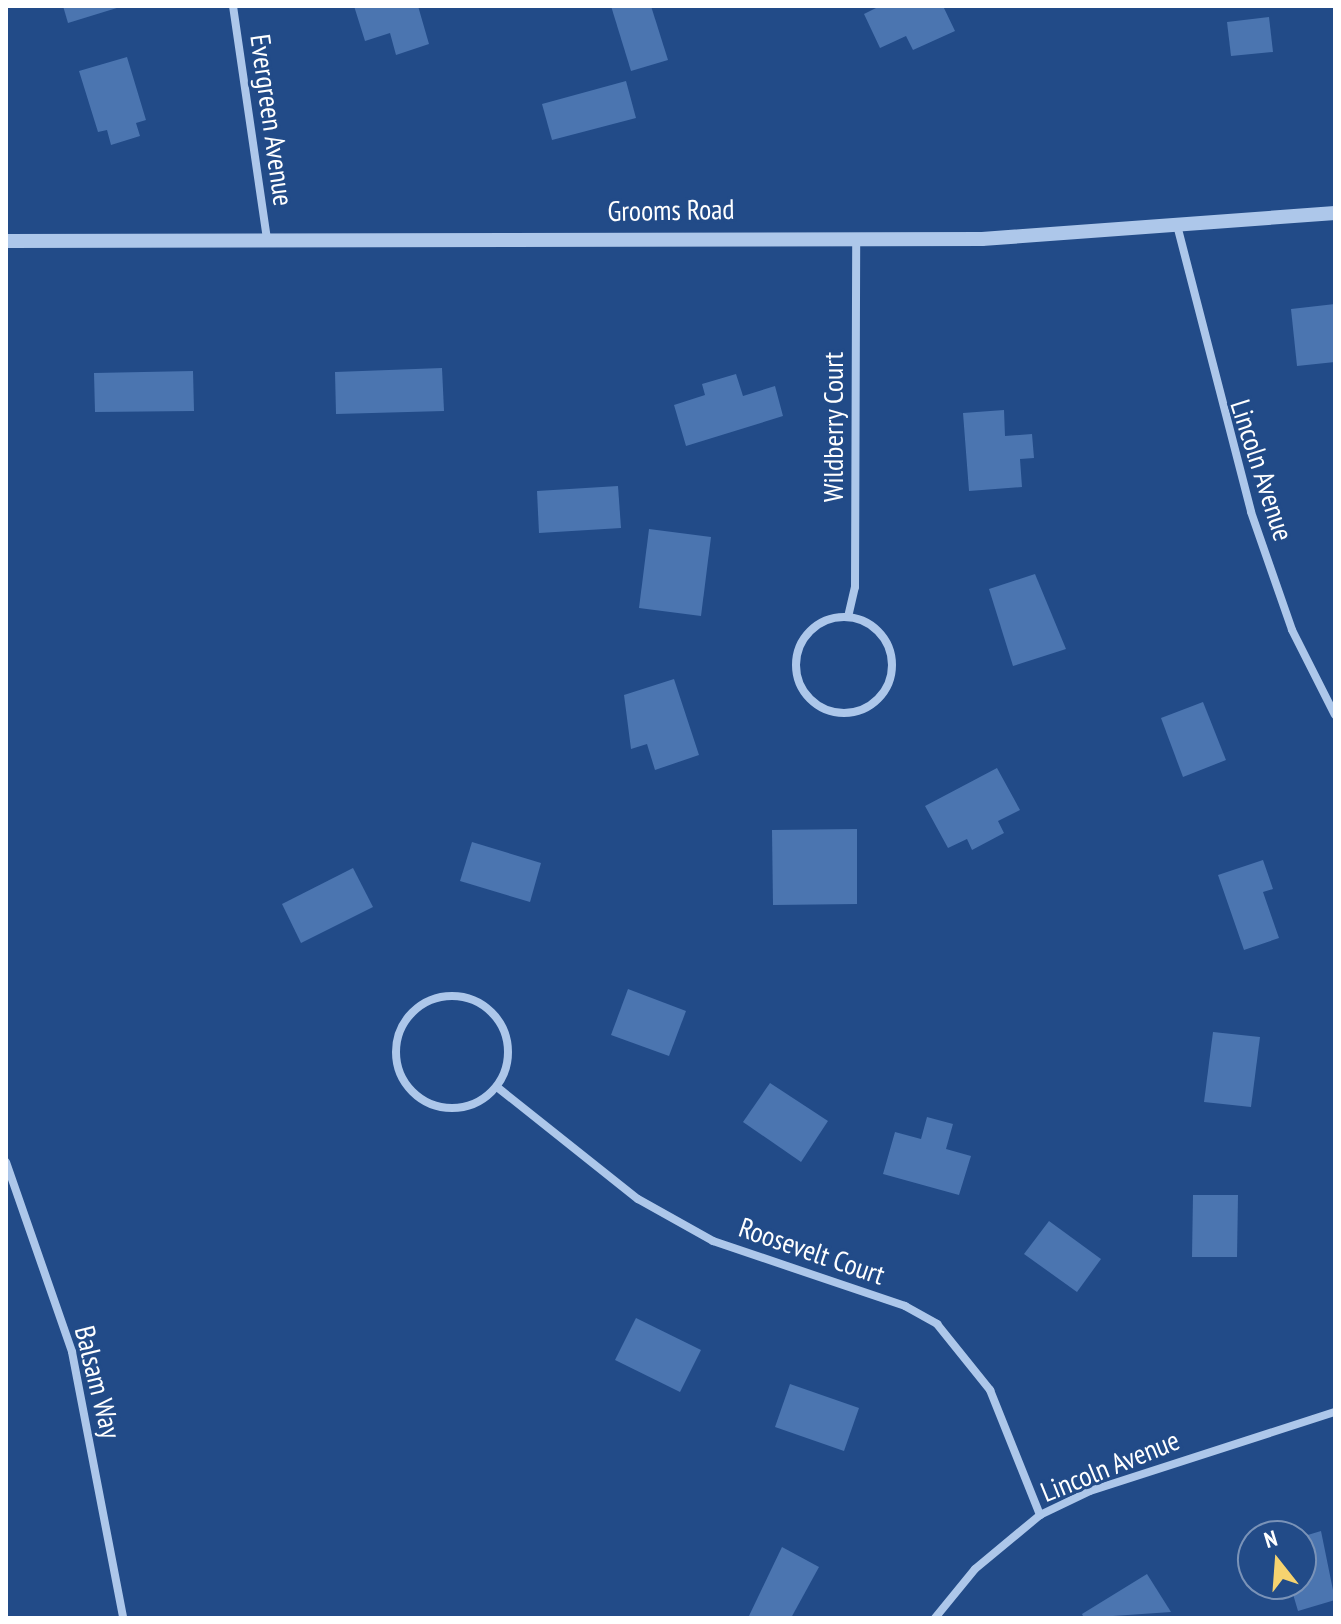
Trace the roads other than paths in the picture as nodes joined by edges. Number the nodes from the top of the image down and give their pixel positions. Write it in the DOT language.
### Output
graph roads {
  1 [pos="233,6"];
  2 [pos="1335,213"];
  3 [pos="1178,229"];
  4 [pos="856,237"];
  5 [pos="267,240"];
  6 [pos="6,241"];
  7 [pos="848,617"];
  8 [pos="1335,715"];
  9 [pos="497,1087"];
  10 [pos="6,1162"];
  11 [pos="1335,1412"];
  12 [pos="1040,1515"];
  13 [pos="123,1618"];
  14 [pos="935,1618"];
  1 -- 5 [label="street, Evergreen Avenue"];
  2 -- 3 [label="street, Grooms Road"];
  3 -- 4 [label="street, Grooms Road"];
  3 -- 8 [label="street, Lincoln Avenue"];
  4 -- 5 [label="street, Grooms Road"];
  4 -- 7 [label="street, Wildberry Court"];
  5 -- 6 [label="street, Grooms Road"];
  7 -- 7 [label="street"];
  9 -- 9 [label="street"];
  9 -- 12 [label="street, Roosevelt Court"];
  10 -- 13 [label="street, Balsam Way"];
  11 -- 12 [label="street, Lincoln Avenue"];
  12 -- 14 [label="street, Lincoln Avenue"];
}
